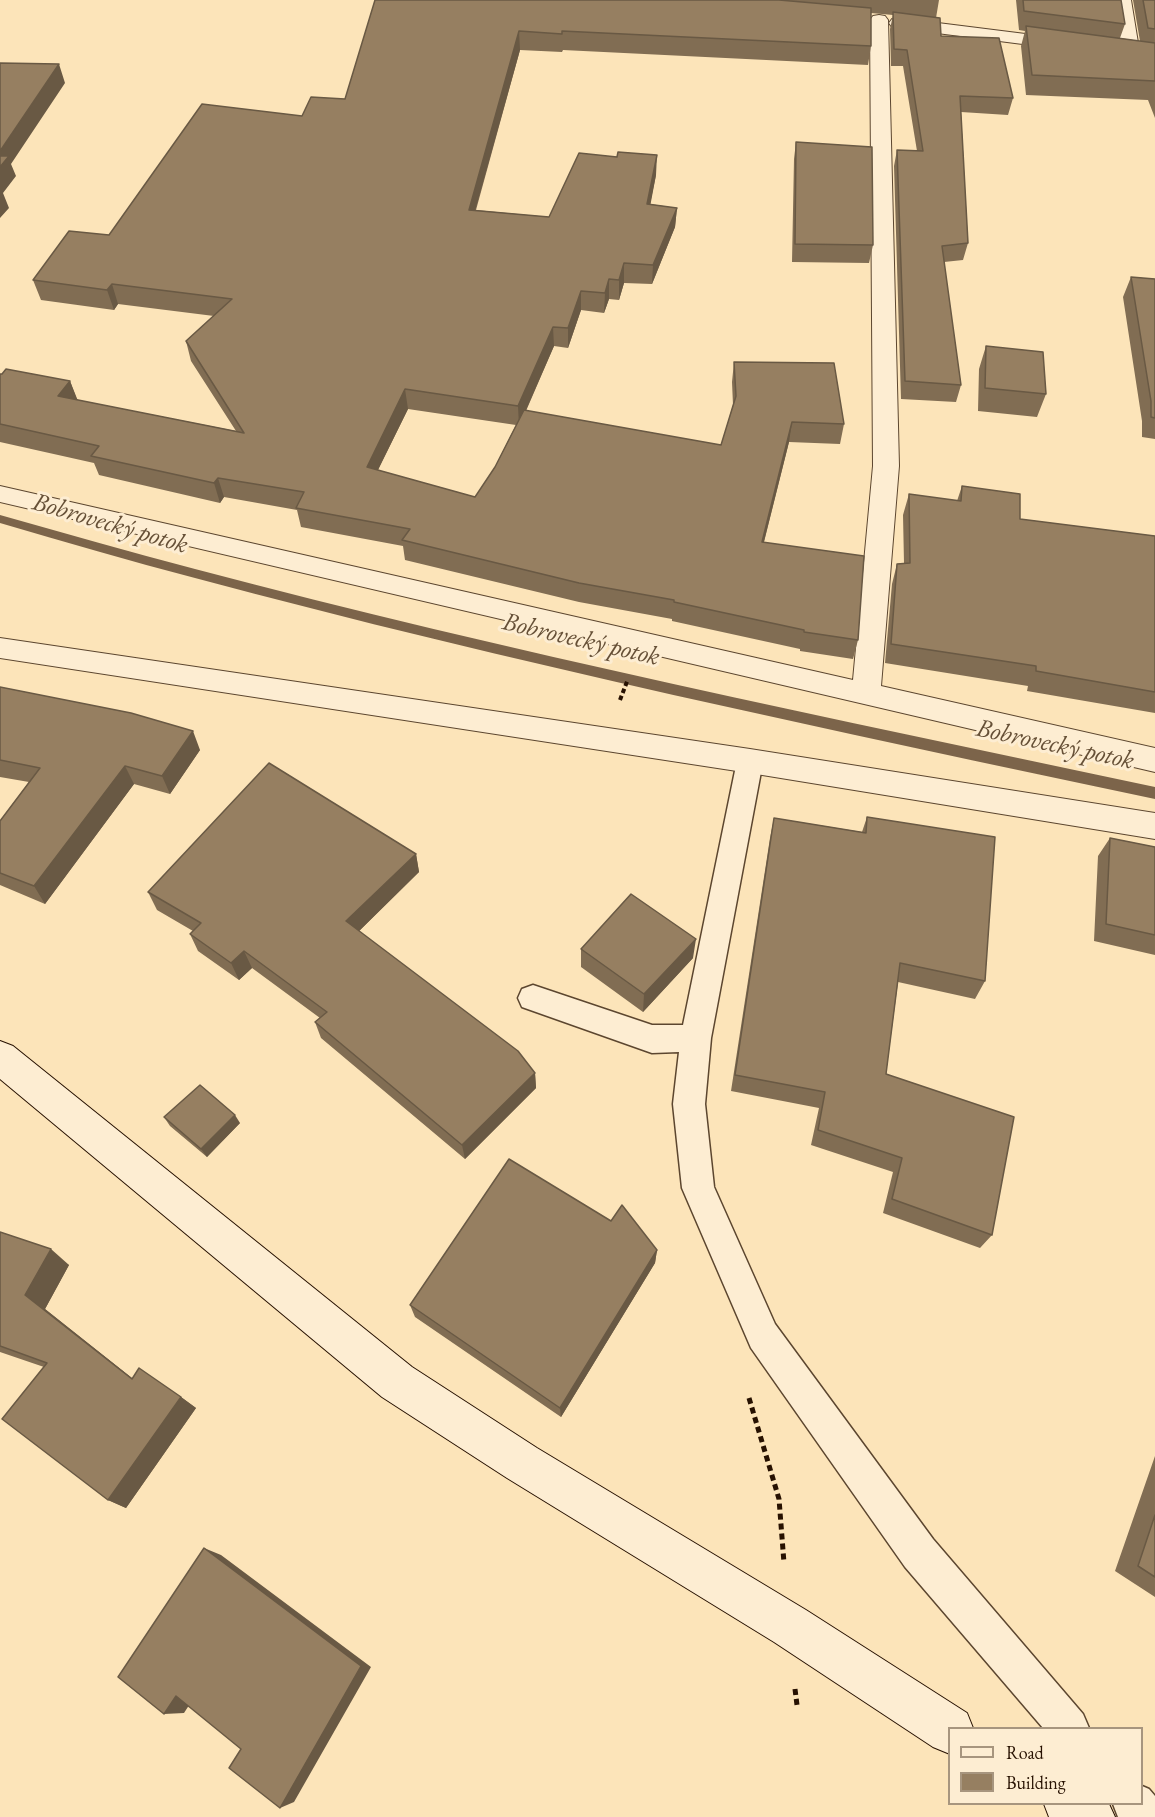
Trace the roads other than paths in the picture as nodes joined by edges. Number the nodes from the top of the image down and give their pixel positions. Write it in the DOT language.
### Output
graph roads {
  1 [pos="1123,0"];
  2 [pos="1131,54"];
  3 [pos="1155,56"];
  4 [pos="0,494"];
  5 [pos="0,648"];
  6 [pos="866,693"];
  7 [pos="1155,760"];
  8 [pos="750,761"];
  9 [pos="1155,826"];
  10 [pos="533,998"];
  11 [pos="696,1038"];
  12 [pos="0,1057"];
  13 [pos="1068,1727"];
  14 [pos="948,1729"];
  15 [pos="1071,1805"];
  16 [pos="1136,1805"];
  17 [pos="1090,1817"];
  18 [pos="1145,1817"];
  1 -- 2 [label="street"];
  2 -- 3 [label="street"];
  2 -- 6 [label="street"];
  4 -- 6 [label="street"];
  5 -- 8 [label="street"];
  6 -- 7 [label="street"];
  8 -- 9 [label="street"];
  8 -- 11 [label="lane"];
  10 -- 11 [label="lane"];
  11 -- 13 [label="lane"];
  12 -- 14 [label="street"];
  15 -- 17 [label="street"];
  16 -- 18 [label="lane"];
}
